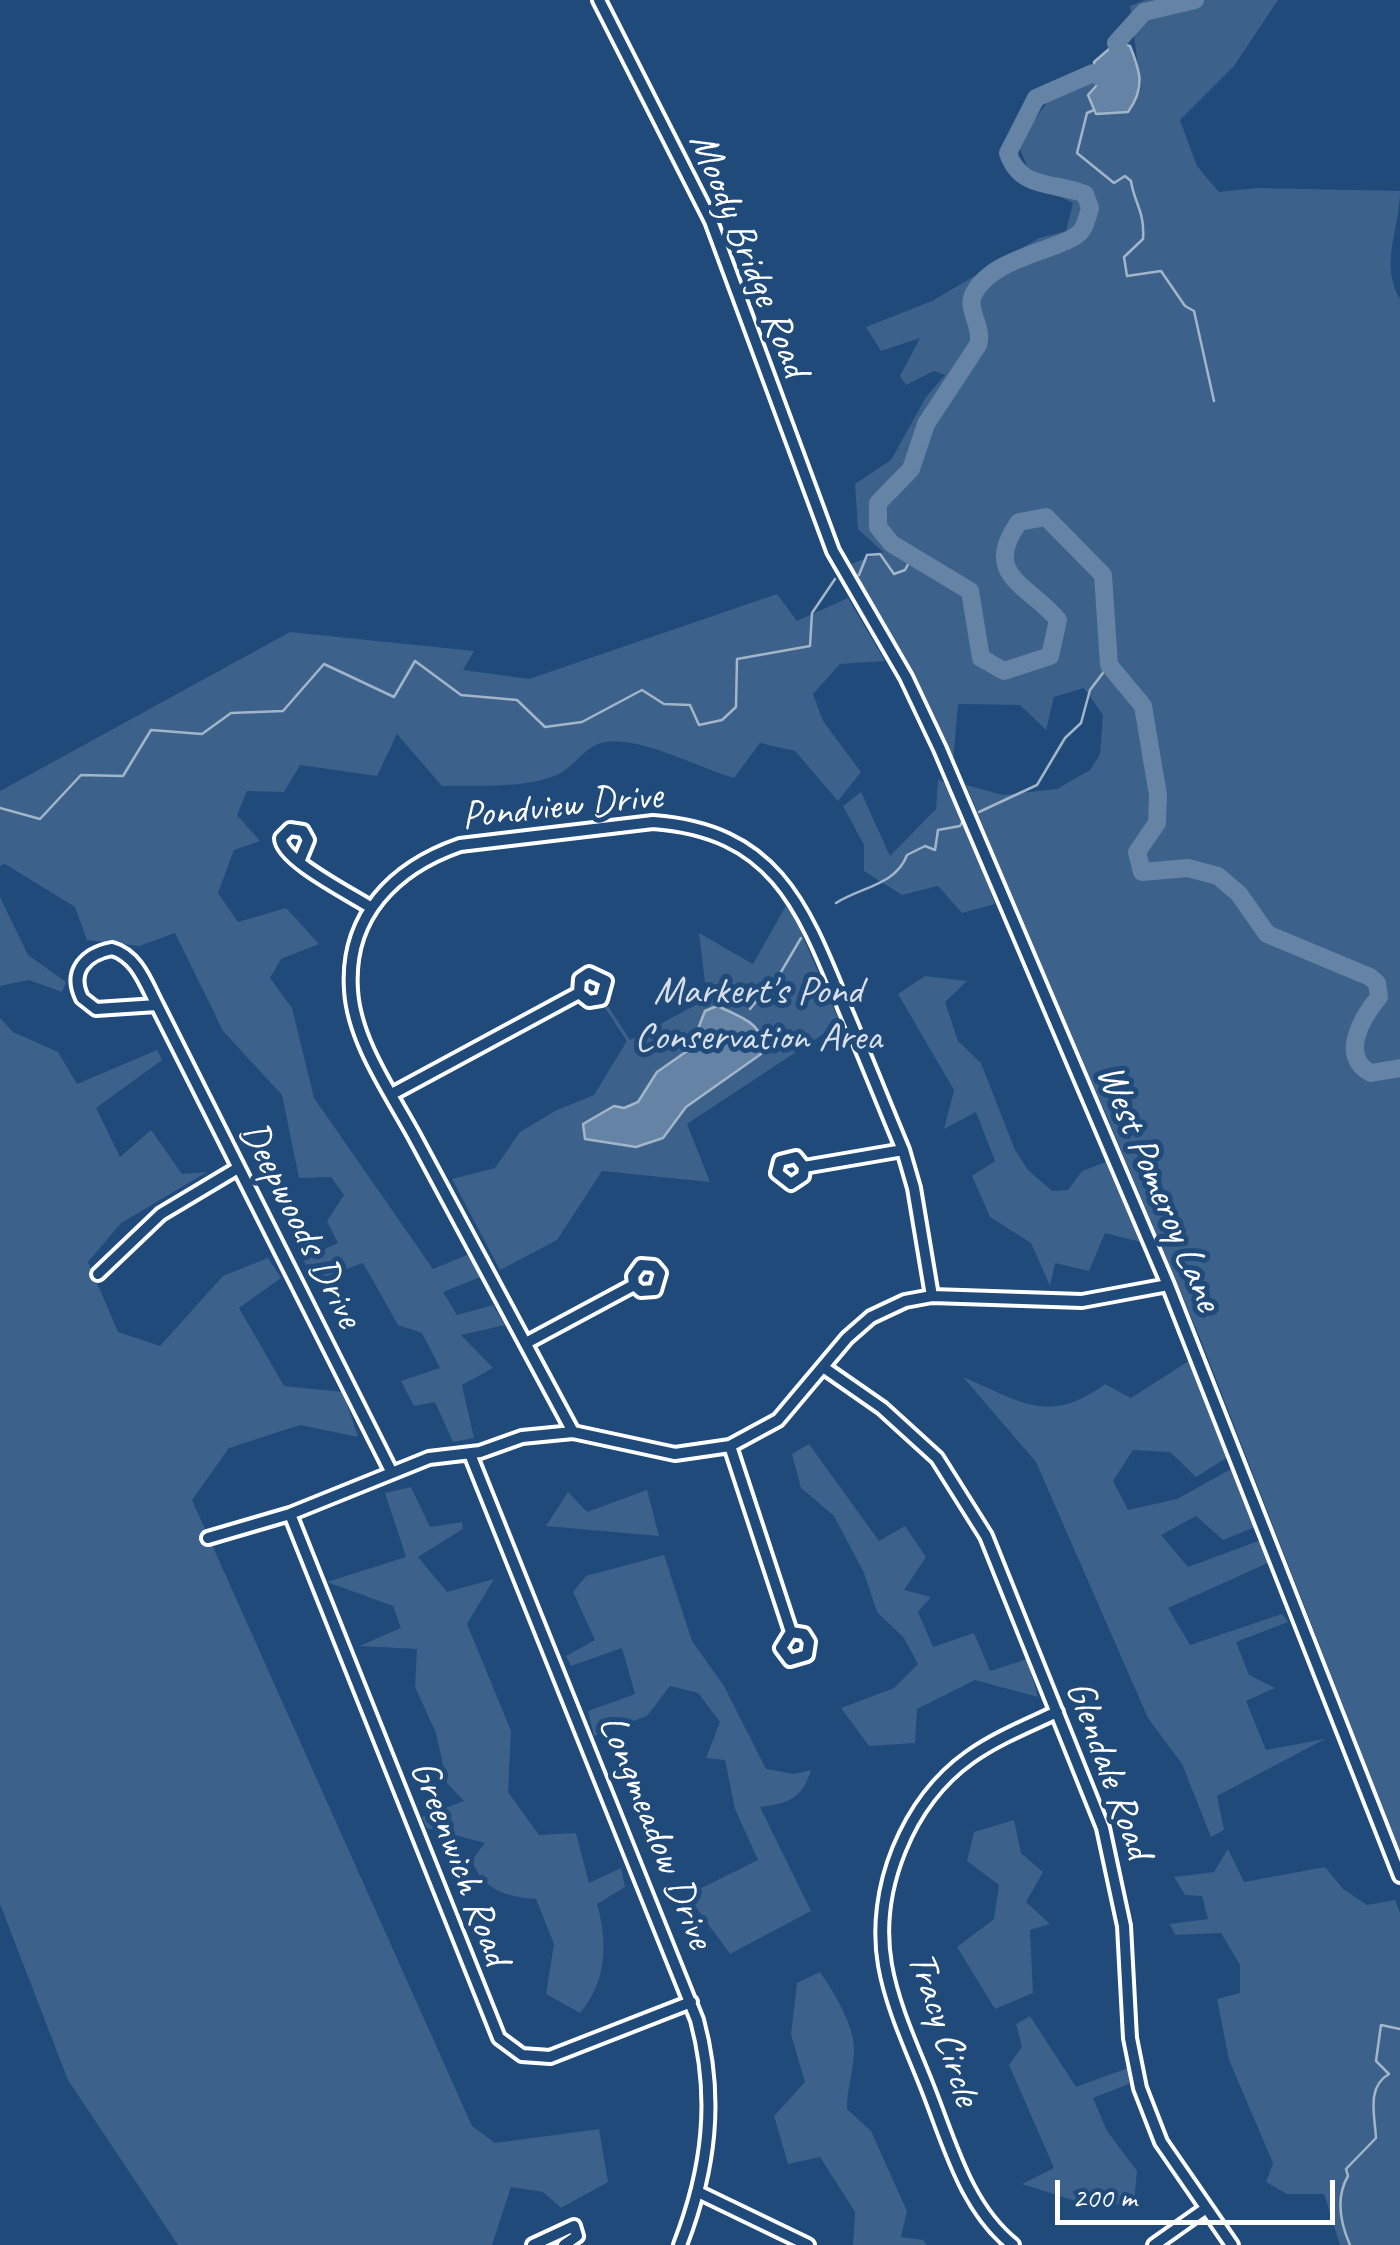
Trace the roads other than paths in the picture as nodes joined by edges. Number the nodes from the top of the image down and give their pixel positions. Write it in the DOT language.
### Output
graph roads {
  1 [pos="599,0"];
  2 [pos="827,538"];
  3 [pos="299,862"];
  4 [pos="370,907"];
  5 [pos="579,994"];
  6 [pos="157,1005"];
  7 [pos="392,1094"];
  8 [pos="903,1150"];
  9 [pos="804,1167"];
  10 [pos="238,1168"];
  11 [pos="98,1274"];
  12 [pos="634,1284"];
  13 [pos="1168,1286"];
  14 [pos="932,1296"];
  15 [pos="526,1343"];
  16 [pos="823,1367"];
  17 [pos="573,1432"];
  18 [pos="730,1446"];
  19 [pos="470,1454"];
  20 [pos="391,1471"];
  21 [pos="290,1514"];
  22 [pos="208,1538"];
  23 [pos="791,1632"];
  24 [pos="1057,1712"];
  25 [pos="1400,1876"];
  26 [pos="690,2002"];
  27 [pos="698,2192"];
  28 [pos="1205,2209"];
  29 [pos="535,2243"];
  30 [pos="549,2245"];
  31 [pos="564,2245"];
  32 [pos="680,2245"];
  33 [pos="808,2245"];
  34 [pos="1013,2245"];
  35 [pos="1154,2245"];
  36 [pos="1232,2245"];
  1 -- 2 [label="street, Moody Bridge Road"];
  2 -- 13 [label="street, West Pomeroy Lane"];
  3 -- 4 [label="street"];
  4 -- 7 [label="street, Pondview Drive"];
  4 -- 8 [label="street, Pondview Drive"];
  5 -- 7 [label="street"];
  6 -- 6 [label="street, Deepwoods Drive"];
  6 -- 10 [label="street, Deepwoods Drive"];
  7 -- 15 [label="street, Pondview Drive"];
  8 -- 9 [label="street"];
  8 -- 14 [label="street, Pondview Drive"];
  10 -- 11 [label="street"];
  10 -- 20 [label="street, Deepwoods Drive"];
  12 -- 15 [label="street"];
  13 -- 14 [label="street"];
  13 -- 25 [label="street, West Pomeroy Lane"];
  14 -- 16 [label="street"];
  15 -- 17 [label="street, Pondview Drive"];
  16 -- 18 [label="street"];
  16 -- 24 [label="street, Glendale Road"];
  17 -- 18 [label="street"];
  17 -- 19 [label="street"];
  18 -- 23 [label="street"];
  19 -- 20 [label="street"];
  19 -- 26 [label="street, Longmeadow Drive"];
  20 -- 21 [label="street"];
  21 -- 22 [label="street"];
  21 -- 26 [label="street, Greenwich Road"];
  24 -- 28 [label="street, Glendale Road"];
  24 -- 34 [label="street, Tracy Circle"];
  26 -- 27 [label="street, Longmeadow Drive"];
  27 -- 32 [label="street, Longmeadow Drive"];
  27 -- 33 [label="street"];
  28 -- 35 [label="street"];
  28 -- 36 [label="street, Glendale Road"];
  29 -- 30 [label="street"];
  29 -- 31 [label="street"];
}
